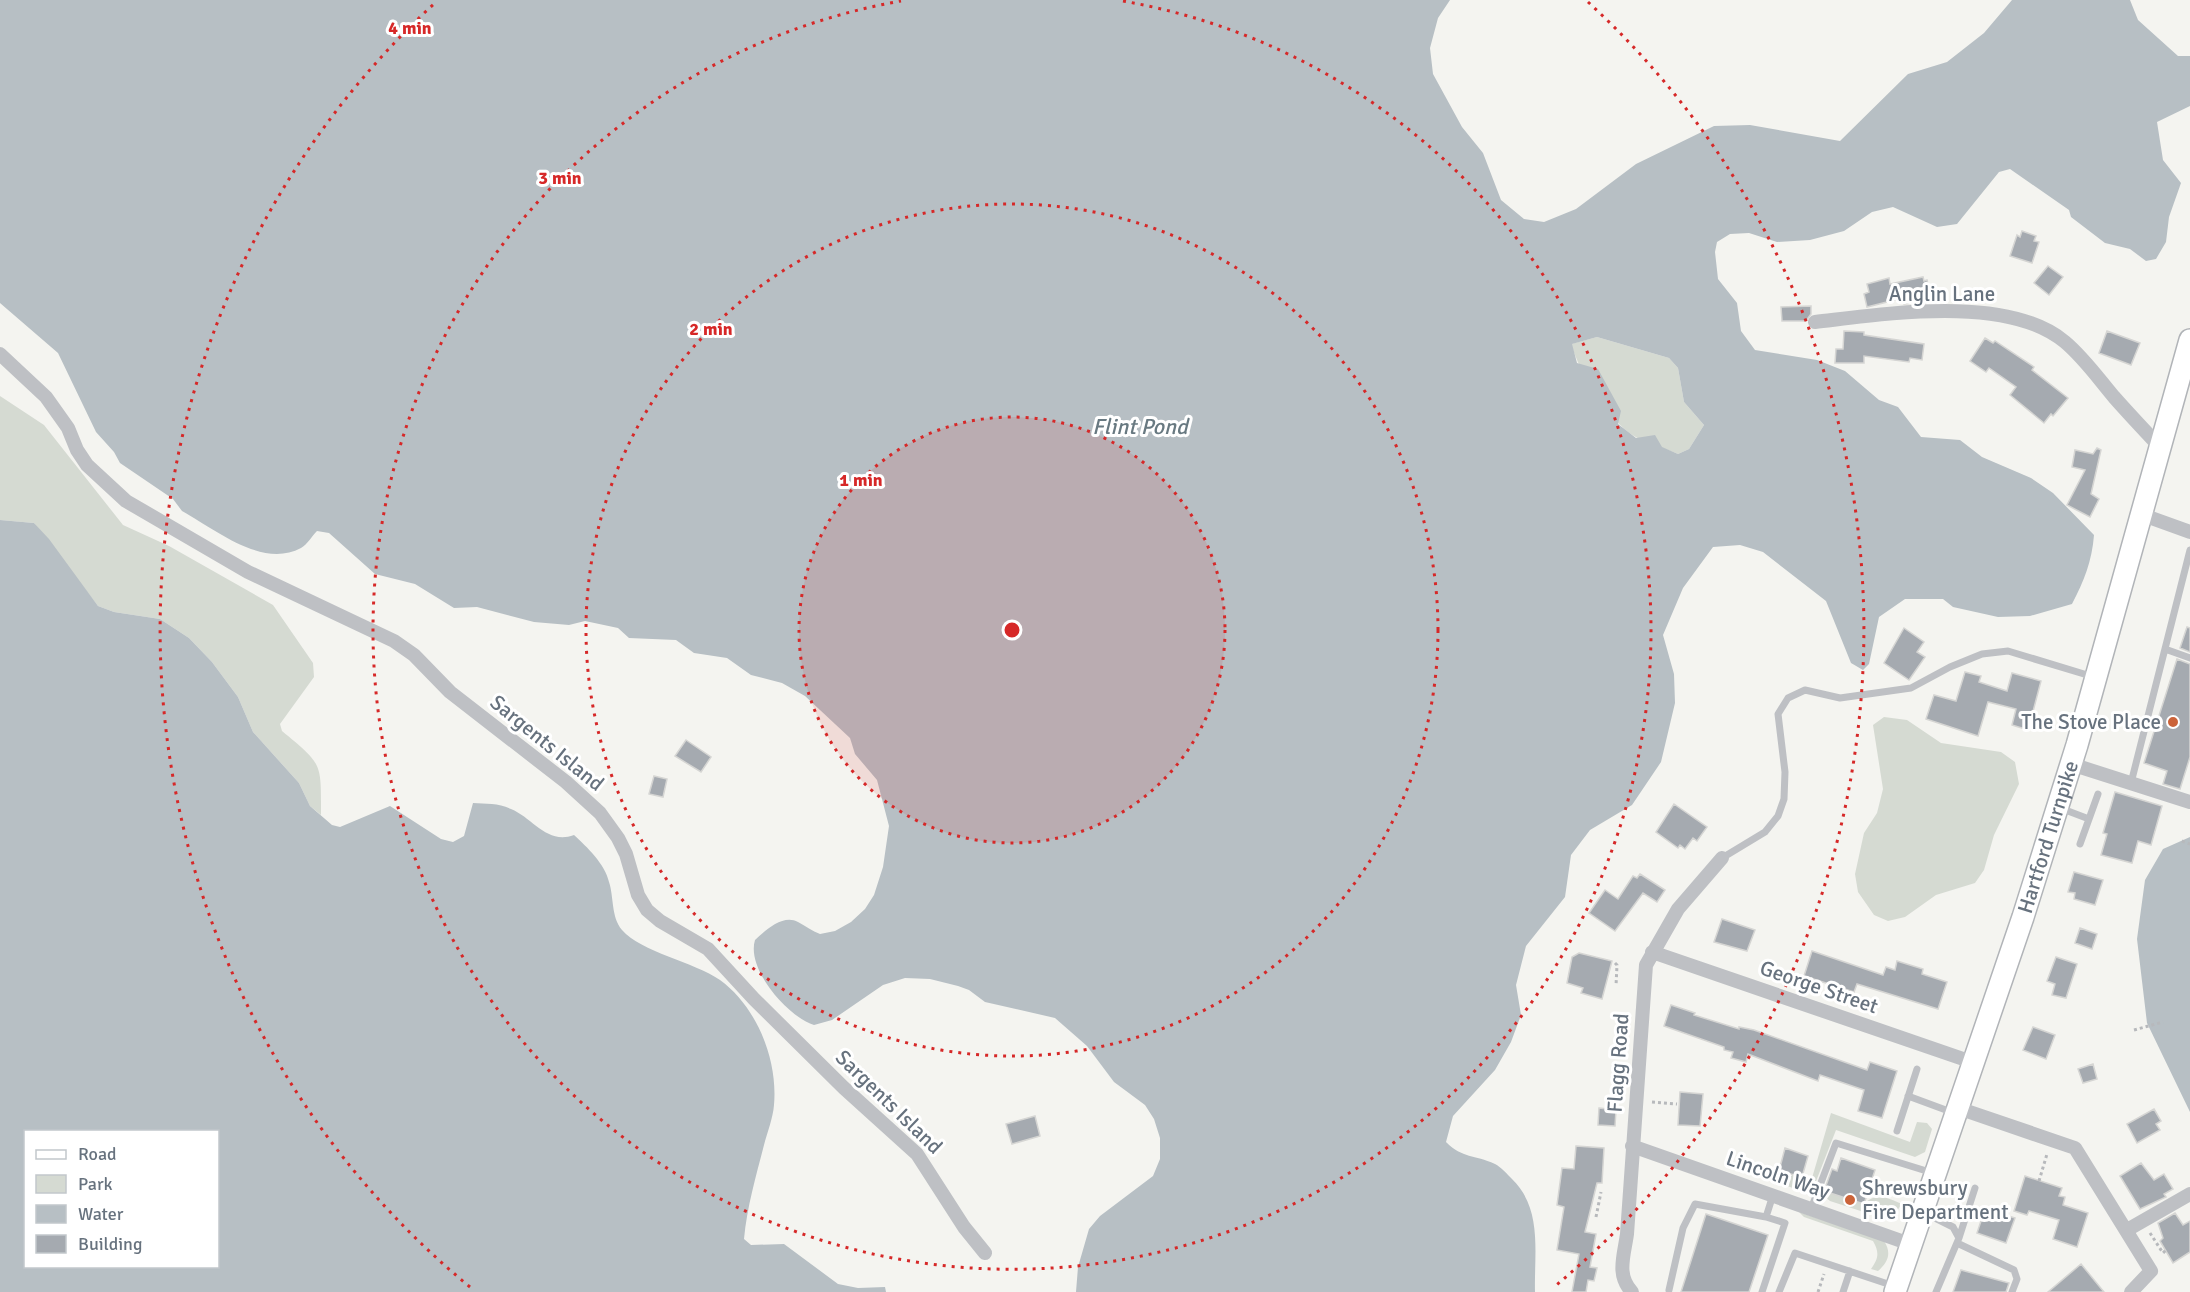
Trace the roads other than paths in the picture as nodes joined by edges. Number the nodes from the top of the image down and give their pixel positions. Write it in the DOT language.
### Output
graph roads {
  1 [pos="1815,322"];
  2 [pos="2190,340"];
  3 [pos="0,354"];
  4 [pos="2161,448"];
  5 [pos="2143,515"];
  6 [pos="2190,532"];
  7 [pos="2190,550"];
  8 [pos="2187,573"];
  9 [pos="2165,649"];
  10 [pos="2190,658"];
  11 [pos="2096,678"];
  12 [pos="2071,764"];
  13 [pos="2131,783"];
  14 [pos="2098,794"];
  15 [pos="2190,802"];
  16 [pos="2057,807"];
  17 [pos="2089,819"];
  18 [pos="2080,844"];
  19 [pos="1722,858"];
  20 [pos="1652,952"];
  21 [pos="1972,1062"];
  22 [pos="1917,1069"];
  23 [pos="1908,1096"];
  24 [pos="1957,1111"];
  25 [pos="1897,1131"];
  26 [pos="1632,1146"];
  27 [pos="1935,1174"];
  28 [pos="1975,1188"];
  29 [pos="2190,1194"];
  30 [pos="1773,1195"];
  31 [pos="1811,1209"];
  32 [pos="1922,1211"];
  33 [pos="1766,1216"];
  34 [pos="2127,1230"];
  35 [pos="1958,1240"];
  36 [pos="1911,1244"];
  37 [pos="986,1253"];
  38 [pos="1850,1271"];
  39 [pos="1896,1289"];
  40 [pos="1670,1290"];
  41 [pos="1632,1292"];
  42 [pos="1762,1292"];
  43 [pos="1779,1292"];
  44 [pos="1843,1292"];
  45 [pos="1936,1292"];
  46 [pos="2012,1292"];
  47 [pos="2132,1292"];
  1 -- 4 [label="street, Anglin Lane"];
  2 -- 4 [label="main road, Hartford Turnpike"];
  3 -- 37 [label="street, Sargents Island"];
  4 -- 5 [label="main road, Hartford Turnpike"];
  5 -- 6 [label="street"];
  5 -- 11 [label="main road, Hartford Turnpike"];
  7 -- 8 [label="lane"];
  8 -- 9 [label="lane"];
  9 -- 10 [label="lane"];
  9 -- 13 [label="lane"];
  11 -- 12 [label="main road, Hartford Turnpike"];
  11 -- 19 [label="lane"];
  12 -- 13 [label="street"];
  12 -- 16 [label="main road, Hartford Turnpike"];
  13 -- 15 [label="street"];
  14 -- 17 [label="lane"];
  16 -- 17 [label="lane"];
  16 -- 21 [label="main road, Hartford Turnpike"];
  17 -- 18 [label="lane"];
  19 -- 20 [label="street, Flagg Road"];
  20 -- 21 [label="street, George Street"];
  20 -- 26 [label="street, Flagg Road"];
  21 -- 24 [label="main road, Hartford Turnpike"];
  22 -- 23 [label="lane"];
  23 -- 24 [label="lane"];
  23 -- 25 [label="lane"];
  24 -- 27 [label="main road, Hartford Turnpike"];
  24 -- 34 [label="street"];
  26 -- 30 [label="street, Lincoln Way"];
  26 -- 41 [label="street, Flagg Road"];
  27 -- 31 [label="lane"];
  27 -- 32 [label="main road, Hartford Turnpike"];
  28 -- 35 [label="lane"];
  29 -- 34 [label="street"];
  30 -- 31 [label="street, Lincoln Way"];
  30 -- 33 [label="lane"];
  31 -- 36 [label="street, Lincoln Way"];
  32 -- 35 [label="lane"];
  32 -- 36 [label="main road, Hartford Turnpike"];
  33 -- 40 [label="lane"];
  33 -- 42 [label="lane"];
  34 -- 47 [label="street"];
  35 -- 45 [label="lane"];
  35 -- 46 [label="lane"];
  36 -- 39 [label="main road, Hartford Turnpike"];
  38 -- 39 [label="lane"];
  38 -- 43 [label="lane"];
  38 -- 44 [label="lane"];
}
